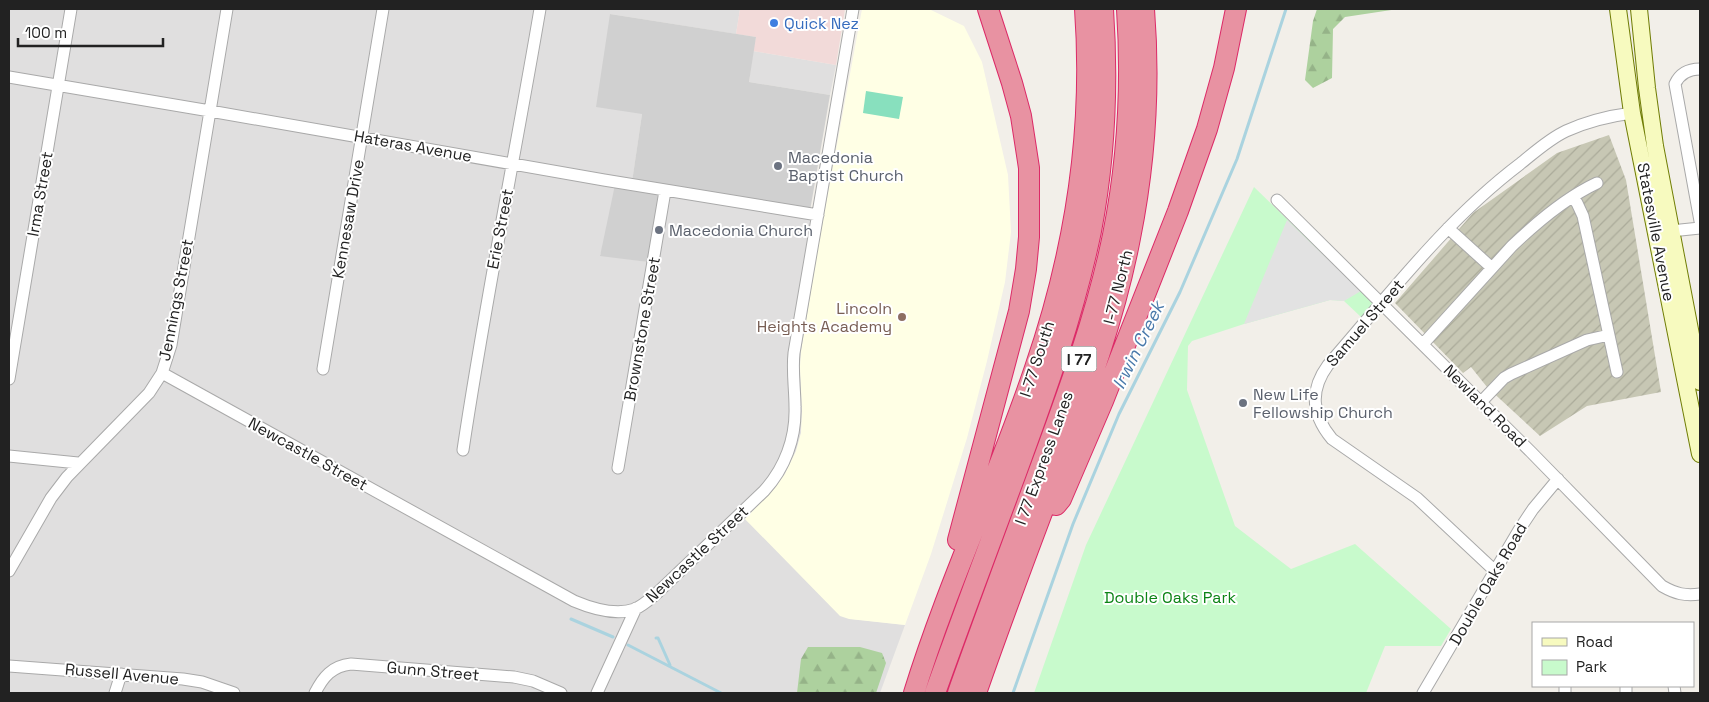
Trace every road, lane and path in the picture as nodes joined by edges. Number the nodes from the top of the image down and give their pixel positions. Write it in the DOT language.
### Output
graph roads {
  1 [pos="71,9"];
  2 [pos="227,9"];
  3 [pos="383,9"];
  4 [pos="540,9"];
  5 [pos="853,9"];
  6 [pos="1085,9"];
  7 [pos="1103,9"];
  8 [pos="1127,9"];
  9 [pos="1144,9"];
  10 [pos="1236,9"];
  11 [pos="1618,9"];
  12 [pos="1639,9"];
  13 [pos="987,10"];
  14 [pos="1700,69"];
  15 [pos="9,77"];
  16 [pos="58,86"];
  17 [pos="210,111"];
  18 [pos="1632,114"];
  19 [pos="362,137"];
  20 [pos="513,164"];
  21 [pos="1597,182"];
  22 [pos="665,190"];
  23 [pos="1572,197"];
  24 [pos="1277,200"];
  25 [pos="818,215"];
  26 [pos="1700,221"];
  27 [pos="1448,228"];
  28 [pos="1700,228"];
  29 [pos="1671,232"];
  30 [pos="1492,268"];
  31 [pos="1381,303"];
  32 [pos="1609,335"];
  33 [pos="1423,344"];
  34 [pos="323,370"];
  35 [pos="162,372"];
  36 [pos="1617,372"];
  37 [pos="9,379"];
  38 [pos="1700,382"];
  39 [pos="1481,402"];
  40 [pos="463,450"];
  41 [pos="1700,454"];
  42 [pos="9,456"];
  43 [pos="78,463"];
  44 [pos="618,468"];
  45 [pos="1558,479"];
  46 [pos="1036,527"];
  47 [pos="9,571"];
  48 [pos="1495,571"];
  49 [pos="1700,594"];
  50 [pos="636,608"];
  51 [pos="929,644"];
  52 [pos="9,666"];
  53 [pos="121,674"];
  54 [pos="115,693"];
  55 [pos="234,693"];
  56 [pos="315,693"];
  57 [pos="561,693"];
  58 [pos="597,693"];
  59 [pos="914,693"];
  60 [pos="935,693"];
  61 [pos="958,693"];
  62 [pos="976,693"];
  63 [pos="1423,693"];
  1 -- 16 [label="street, Irma Street"];
  2 -- 17 [label="street, Jennings Street"];
  3 -- 19 [label="street, Kennesaw Drive"];
  4 -- 20 [label="street, Erie Street"];
  5 -- 25 [label="street, Newcastle Street"];
  6 -- 51 [label="highway, I-77 South / I 77"];
  7 -- 60 [label="highway, I 77 Express Lanes / I 77"];
  8 -- 61 [label="highway, I 77 Express Lanes / I 77"];
  9 -- 46 [label="highway, I-77 North / I 77"];
  10 -- 46 [label="highway"];
  11 -- 18 [label="main road, Statesville Avenue"];
  12 -- 29 [label="main road, Statesville Avenue"];
  13 -- 51 [label="highway"];
  14 -- 26 [label="street"];
  15 -- 16 [label="street, Hateras Avenue"];
  16 -- 17 [label="street, Hateras Avenue"];
  16 -- 37 [label="street, Irma Street"];
  17 -- 19 [label="street, Hateras Avenue"];
  17 -- 35 [label="street, Jennings Street"];
  18 -- 27 [label="street, Samuel Street"];
  18 -- 41 [label="main road, Statesville Avenue"];
  19 -- 20 [label="street, Hateras Avenue"];
  19 -- 34 [label="street, Kennesaw Drive"];
  20 -- 22 [label="street, Hateras Avenue"];
  20 -- 40 [label="street, Erie Street"];
  21 -- 23 [label="street"];
  22 -- 25 [label="street, Hateras Avenue"];
  22 -- 44 [label="street, Brownstone Street"];
  23 -- 30 [label="street"];
  23 -- 32 [label="street"];
  24 -- 31 [label="street, Newland Road"];
  25 -- 50 [label="street, Newcastle Street"];
  27 -- 30 [label="street"];
  27 -- 31 [label="street, Samuel Street"];
  28 -- 29 [label="street"];
  29 -- 38 [label="main road, Statesville Avenue"];
  30 -- 33 [label="street"];
  31 -- 33 [label="street, Newland Road"];
  31 -- 48 [label="street, Samuel Street"];
  32 -- 36 [label="street"];
  32 -- 39 [label="street"];
  33 -- 39 [label="street, Newland Road"];
  35 -- 43 [label="street, Jennings Street"];
  35 -- 50 [label="street, Newcastle Street"];
  39 -- 45 [label="street, Newland Road"];
  42 -- 43 [label="street"];
  43 -- 47 [label="street, Jennings Street"];
  45 -- 48 [label="street, Double Oaks Road"];
  45 -- 49 [label="street, Newland Road"];
  46 -- 62 [label="highway, I-77 North / I 77"];
  48 -- 63 [label="street, Double Oaks Road"];
  50 -- 58 [label="street"];
  51 -- 59 [label="highway, I-77 South / I 77"];
  52 -- 53 [label="street, Russell Avenue"];
  53 -- 54 [label="street"];
  53 -- 55 [label="street, Russell Avenue"];
  56 -- 57 [label="street, Gunn Street"];
}
